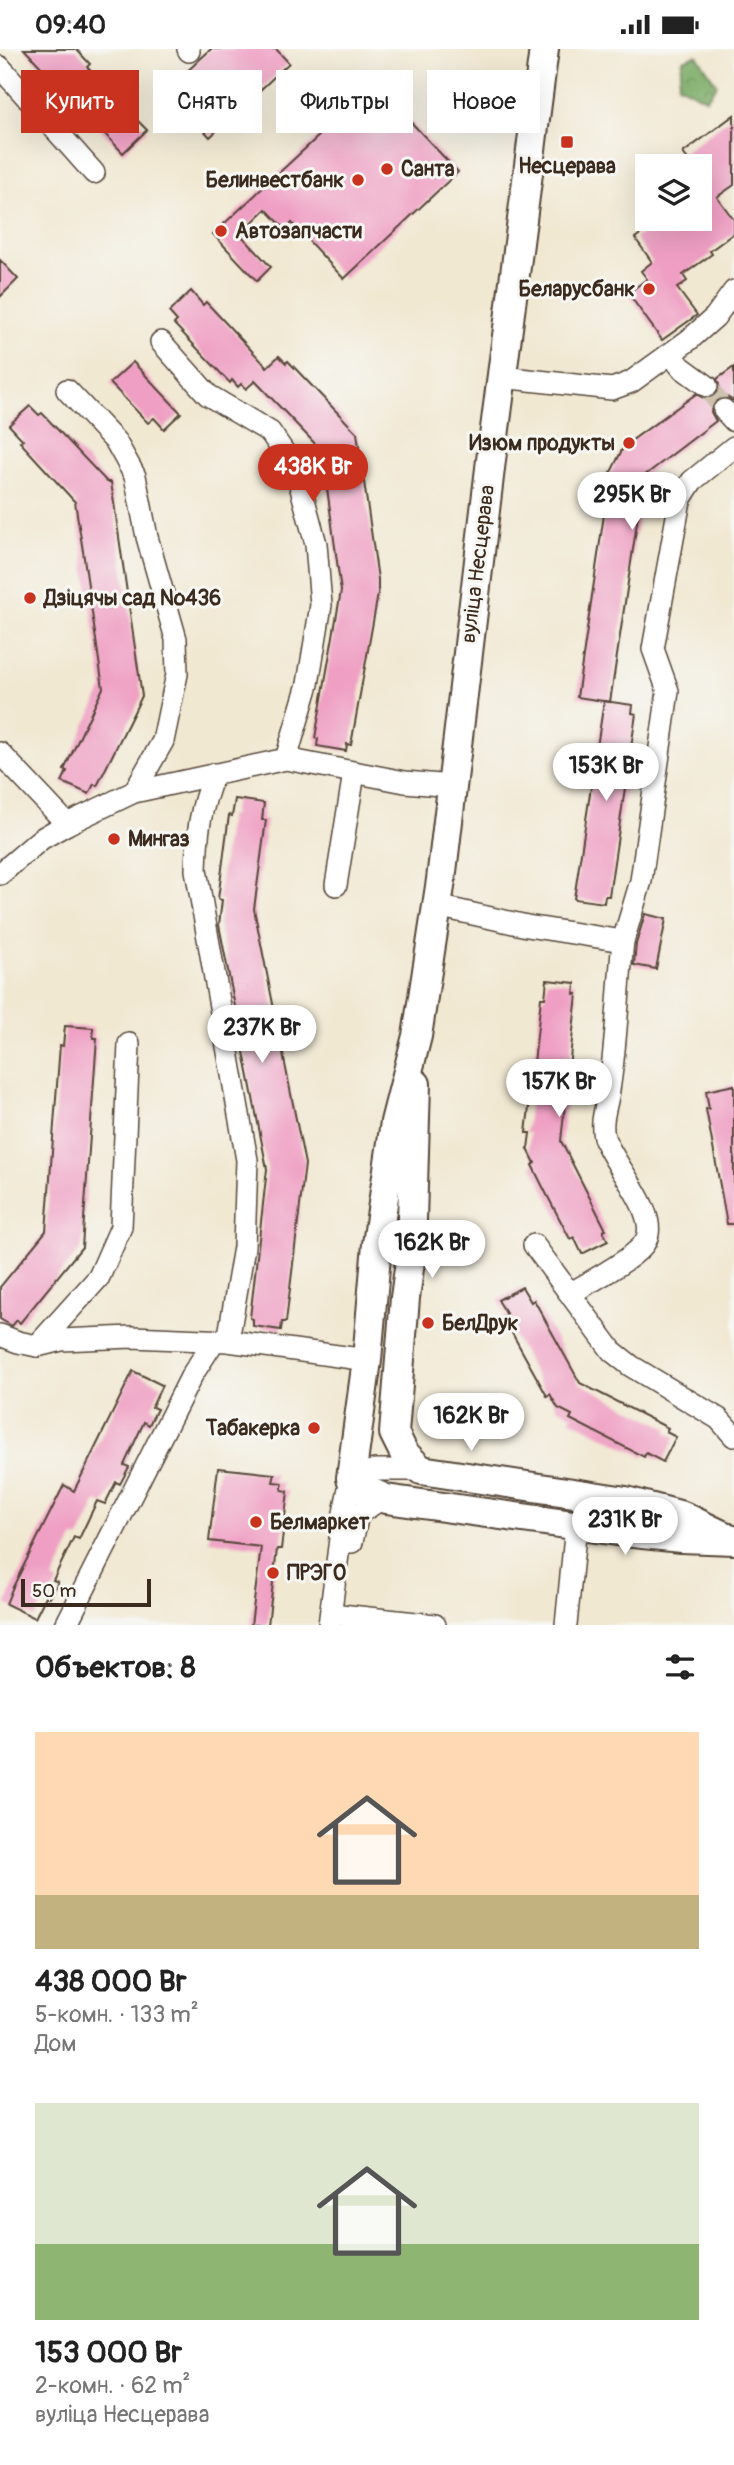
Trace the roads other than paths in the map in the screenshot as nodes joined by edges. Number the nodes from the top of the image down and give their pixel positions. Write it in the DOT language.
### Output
graph roads {
  1 [pos="544,49"];
  2 [pos="0,67"];
  3 [pos="94,173"];
  4 [pos="734,291"];
  5 [pos="161,342"];
  6 [pos="671,354"];
  7 [pos="501,377"];
  8 [pos="706,386"];
  9 [pos="67,390"];
  10 [pos="734,447"];
  11 [pos="0,753"];
  12 [pos="286,759"];
  13 [pos="355,773"];
  14 [pos="214,774"];
  15 [pos="452,786"];
  16 [pos="134,792"];
  17 [pos="67,824"];
  18 [pos="0,874"];
  19 [pos="336,885"];
  20 [pos="437,906"];
  21 [pos="623,941"];
  22 [pos="417,1036"];
  23 [pos="129,1044"];
  24 [pos="377,1244"];
  25 [pos="534,1245"];
  26 [pos="411,1254"];
  27 [pos="571,1293"];
  28 [pos="0,1335"];
  29 [pos="221,1341"];
  30 [pos="37,1346"];
  31 [pos="367,1360"];
  32 [pos="358,1425"];
  33 [pos="394,1433"];
  34 [pos="734,1436"];
  35 [pos="421,1470"];
  36 [pos="351,1478"];
  37 [pos="579,1494"];
  38 [pos="386,1499"];
  39 [pos="576,1525"];
  40 [pos="732,1540"];
  41 [pos="333,1593"];
  42 [pos="330,1620"];
  43 [pos="66,1625"];
  44 [pos="435,1625"];
  45 [pos="566,1625"];
  1 -- 7 [label="main road, вуліца Несцерава"];
  2 -- 3 [label="lane"];
  4 -- 6 [label="lane"];
  5 -- 12 [label="lane"];
  6 -- 7 [label="lane"];
  6 -- 8 [label="lane"];
  7 -- 15 [label="main road, вуліца Несцерава"];
  9 -- 16 [label="lane"];
  10 -- 21 [label="lane"];
  11 -- 17 [label="lane"];
  12 -- 13 [label="lane"];
  12 -- 14 [label="lane"];
  13 -- 15 [label="lane"];
  13 -- 19 [label="lane"];
  14 -- 16 [label="lane"];
  14 -- 29 [label="lane"];
  15 -- 20 [label="main road, вуліца Несцерава"];
  16 -- 17 [label="lane"];
  17 -- 18 [label="lane"];
  20 -- 21 [label="lane"];
  20 -- 22 [label="main road, вуліца Несцерава"];
  21 -- 27 [label="lane"];
  22 -- 24 [label="main road"];
  22 -- 26 [label="main road"];
  23 -- 30 [label="lane"];
  24 -- 26 [label="main road"];
  24 -- 31 [label="main road"];
  25 -- 27 [label="lane"];
  26 -- 33 [label="main road"];
  27 -- 34 [label="lane"];
  28 -- 30 [label="lane"];
  29 -- 30 [label="lane"];
  29 -- 31 [label="lane"];
  29 -- 43 [label="lane"];
  31 -- 32 [label="main road"];
  32 -- 33 [label="main road"];
  32 -- 36 [label="main road"];
  33 -- 35 [label="main road"];
  35 -- 36 [label="lane"];
  35 -- 37 [label="main road"];
  36 -- 38 [label="main road"];
  36 -- 41 [label="lane"];
  37 -- 39 [label="main road"];
  37 -- 40 [label="main road"];
  38 -- 39 [label="main road"];
  38 -- 41 [label="lane"];
  39 -- 40 [label="main road"];
  39 -- 45 [label="lane"];
  41 -- 42 [label="lane"];
  42 -- 44 [label="lane"];
}
